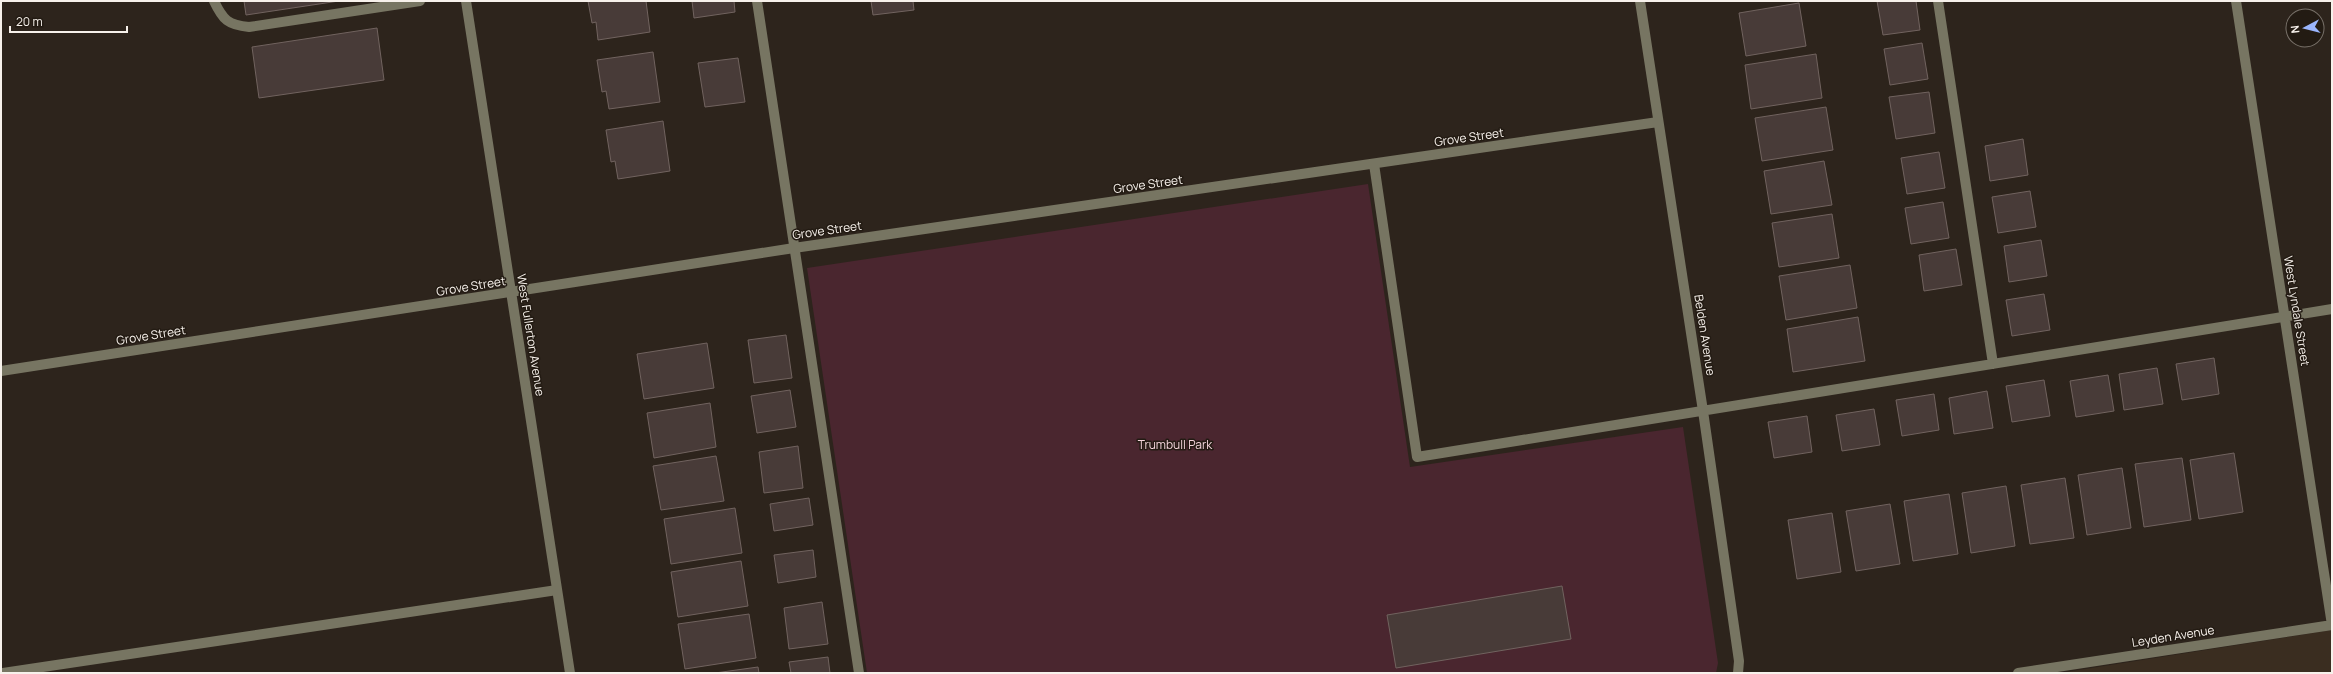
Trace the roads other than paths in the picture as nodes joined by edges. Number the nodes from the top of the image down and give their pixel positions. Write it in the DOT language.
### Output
graph roads {
  1 [pos="214,1"];
  2 [pos="420,1"];
  3 [pos="466,1"];
  4 [pos="757,1"];
  5 [pos="1640,1"];
  6 [pos="1938,1"];
  7 [pos="2236,1"];
  8 [pos="1658,122"];
  9 [pos="1374,164"];
  10 [pos="794,248"];
  11 [pos="511,293"];
  12 [pos="2332,309"];
  13 [pos="2284,317"];
  14 [pos="1993,364"];
  15 [pos="1,371"];
  16 [pos="1704,411"];
  17 [pos="557,590"];
  18 [pos="2332,625"];
  19 [pos="3,673"];
  20 [pos="570,673"];
  21 [pos="859,673"];
  22 [pos="1738,673"];
  23 [pos="2018,673"];
  1 -- 2 [label="street"];
  3 -- 11 [label="street, West Fullerton Avenue"];
  4 -- 10 [label="street"];
  5 -- 8 [label="street, Belden Avenue"];
  6 -- 14 [label="street"];
  7 -- 13 [label="street, West Lyndale Street"];
  8 -- 9 [label="street, Grove Street"];
  8 -- 16 [label="street, Belden Avenue"];
  9 -- 10 [label="street, Grove Street"];
  9 -- 16 [label="street"];
  10 -- 11 [label="street, Grove Street"];
  10 -- 21 [label="street"];
  11 -- 15 [label="street, Grove Street"];
  11 -- 17 [label="street, West Fullerton Avenue"];
  12 -- 13 [label="street"];
  13 -- 14 [label="street"];
  13 -- 18 [label="street, West Lyndale Street"];
  14 -- 16 [label="street"];
  16 -- 22 [label="street, Belden Avenue"];
  17 -- 19 [label="street"];
  17 -- 20 [label="street, West Fullerton Avenue"];
  18 -- 23 [label="street, Leyden Avenue"];
}
